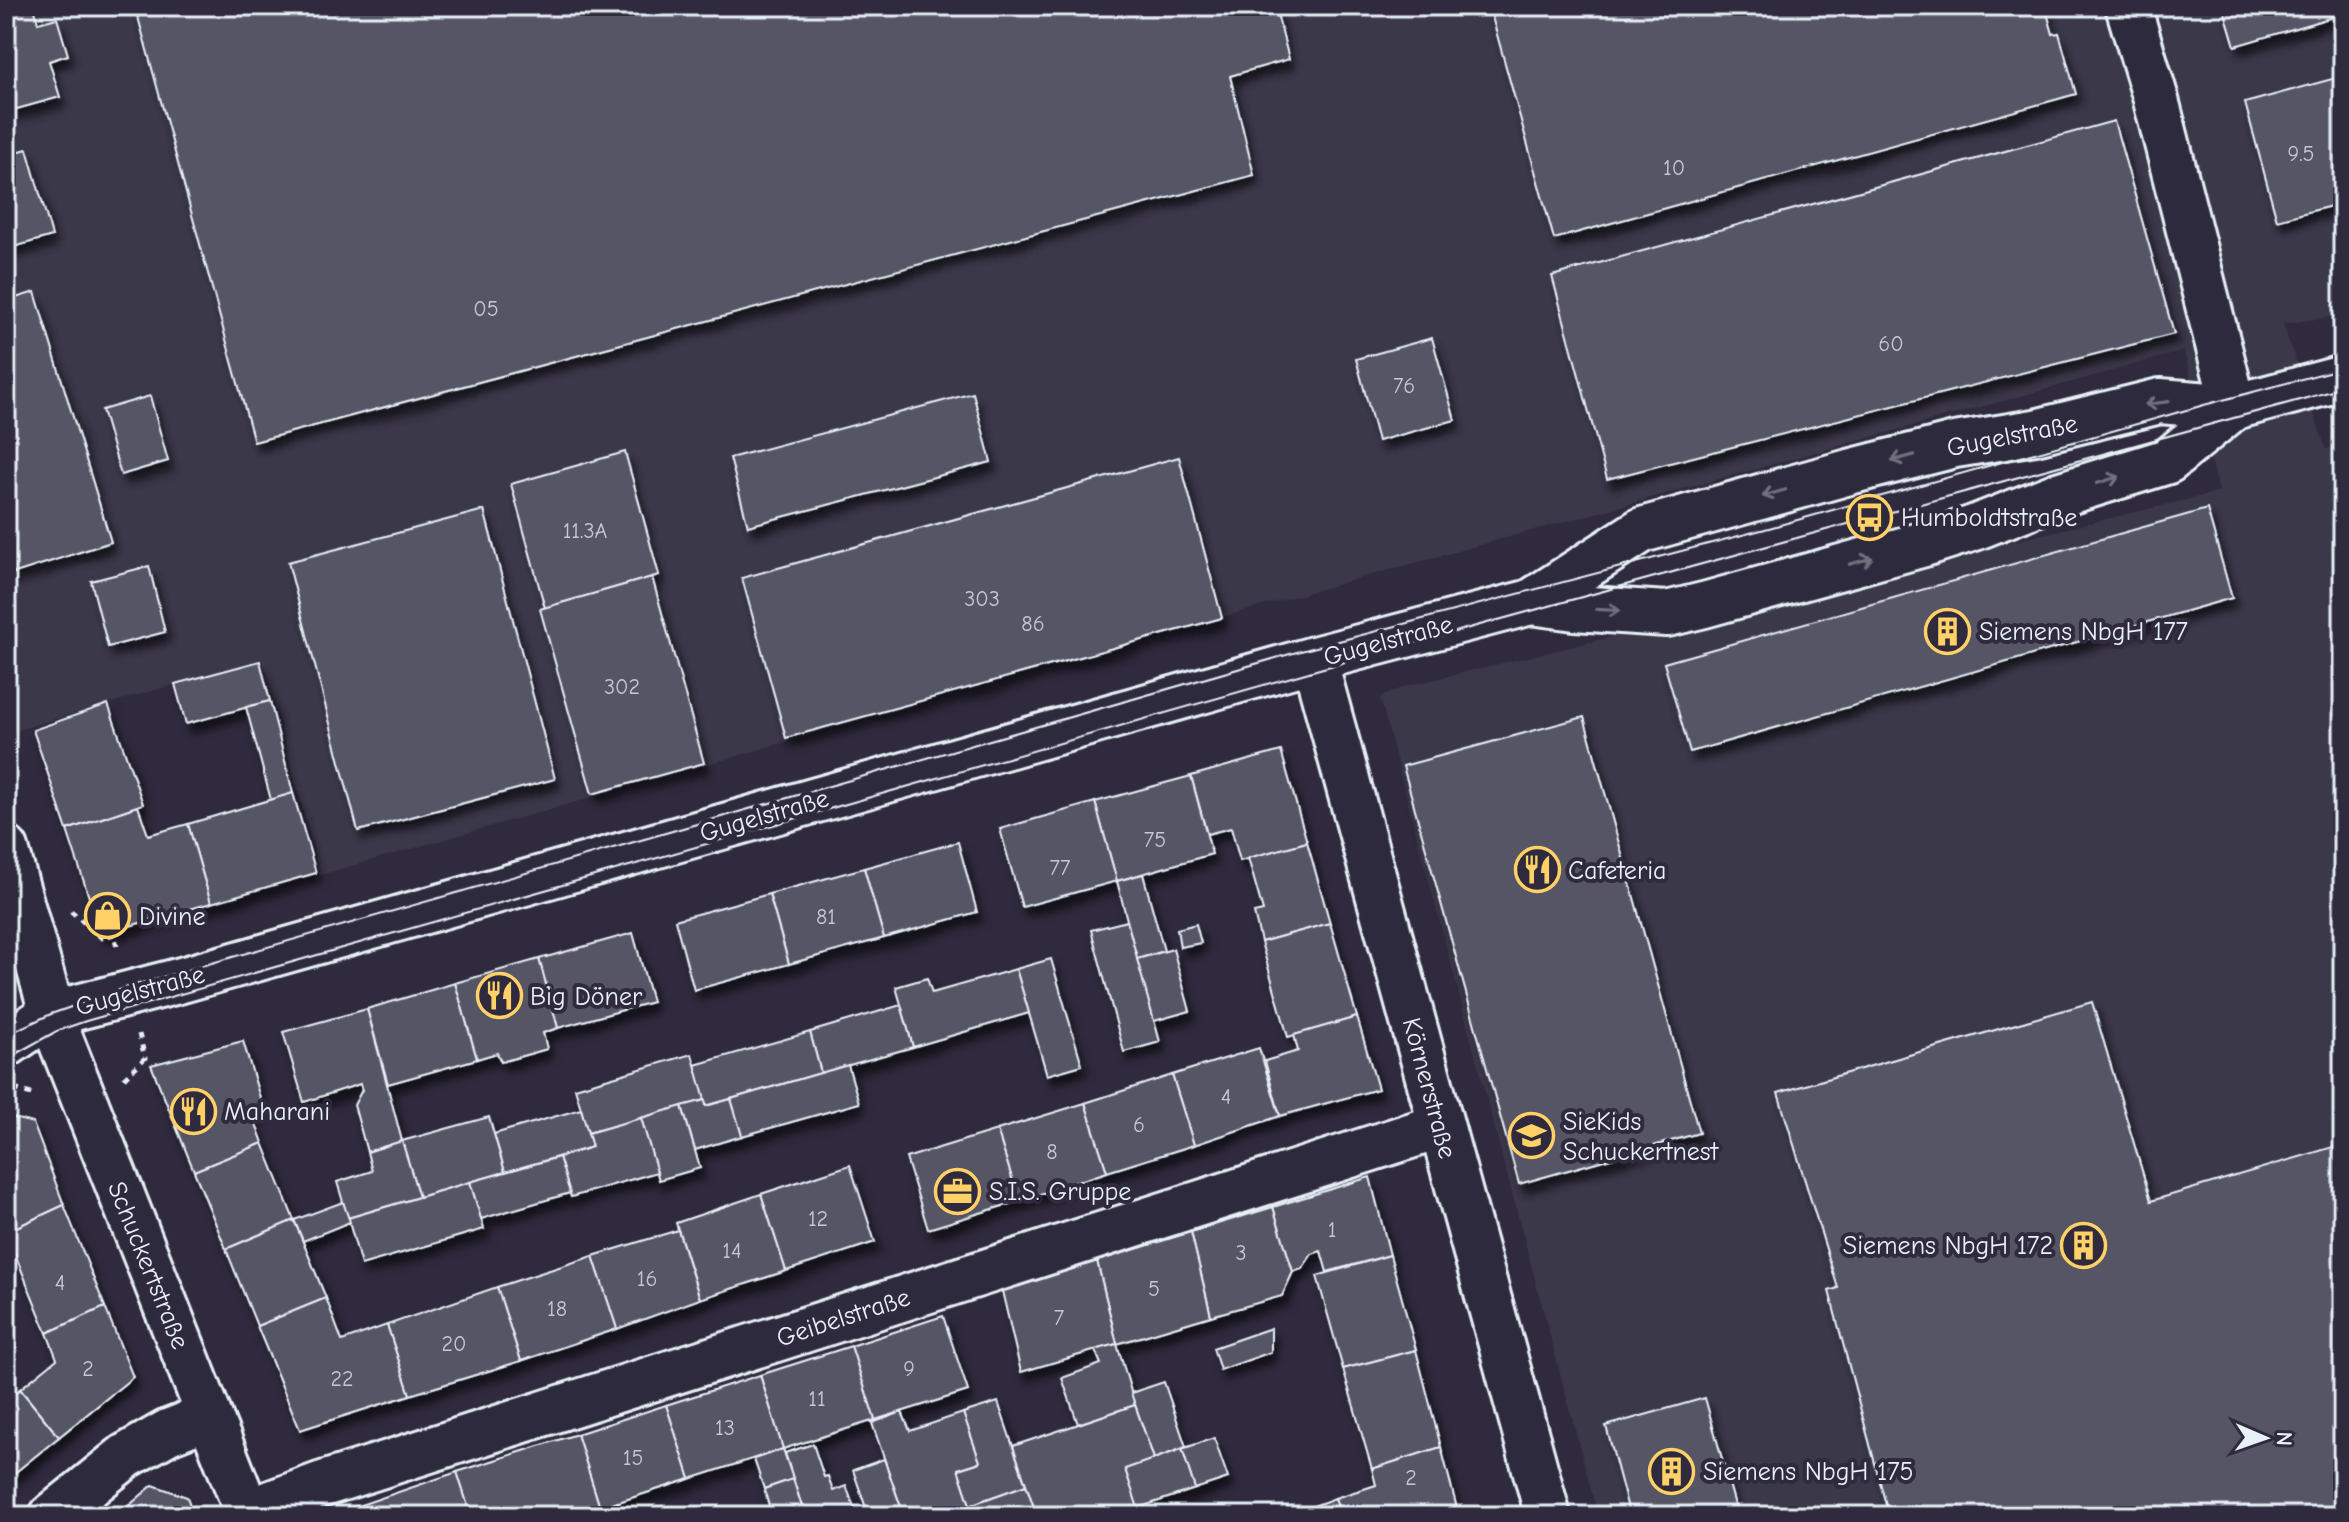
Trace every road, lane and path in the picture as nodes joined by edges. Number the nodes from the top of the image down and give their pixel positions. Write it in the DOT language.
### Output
graph roads {
  1 [pos="2128,6"];
  2 [pos="2343,378"];
  3 [pos="2234,407"];
  4 [pos="1531,602"];
  5 [pos="1314,659"];
  6 [pos="6,849"];
  7 [pos="6,1009"];
  8 [pos="51,1014"];
  9 [pos="6,1045"];
  10 [pos="1441,1126"];
  11 [pos="209,1416"];
  12 [pos="248,1514"];
  13 [pos="52,1516"];
  14 [pos="1548,1516"];
  1 -- 3 [label="street"];
  2 -- 3 [label="street, Gugelstraße"];
  3 -- 4 [label="street, Gugelstraße, one-way"];
  4 -- 3 [label="street, Gugelstraße, one-way"];
  4 -- 5 [label="street, Gugelstraße"];
  5 -- 8 [label="street, Gugelstraße"];
  5 -- 10 [label="street, Körnerstraße"];
  6 -- 8 [label="street, Schuckertstraße"];
  7 -- 8 [label="street"];
  8 -- 9 [label="street, Gugelstraße"];
  8 -- 11 [label="street, Schuckertstraße"];
  10 -- 12 [label="street, Geibelstraße"];
  10 -- 14 [label="street, Körnerstraße"];
  11 -- 12 [label="street, Schuckertstraße"];
  11 -- 13 [label="street"];
}
